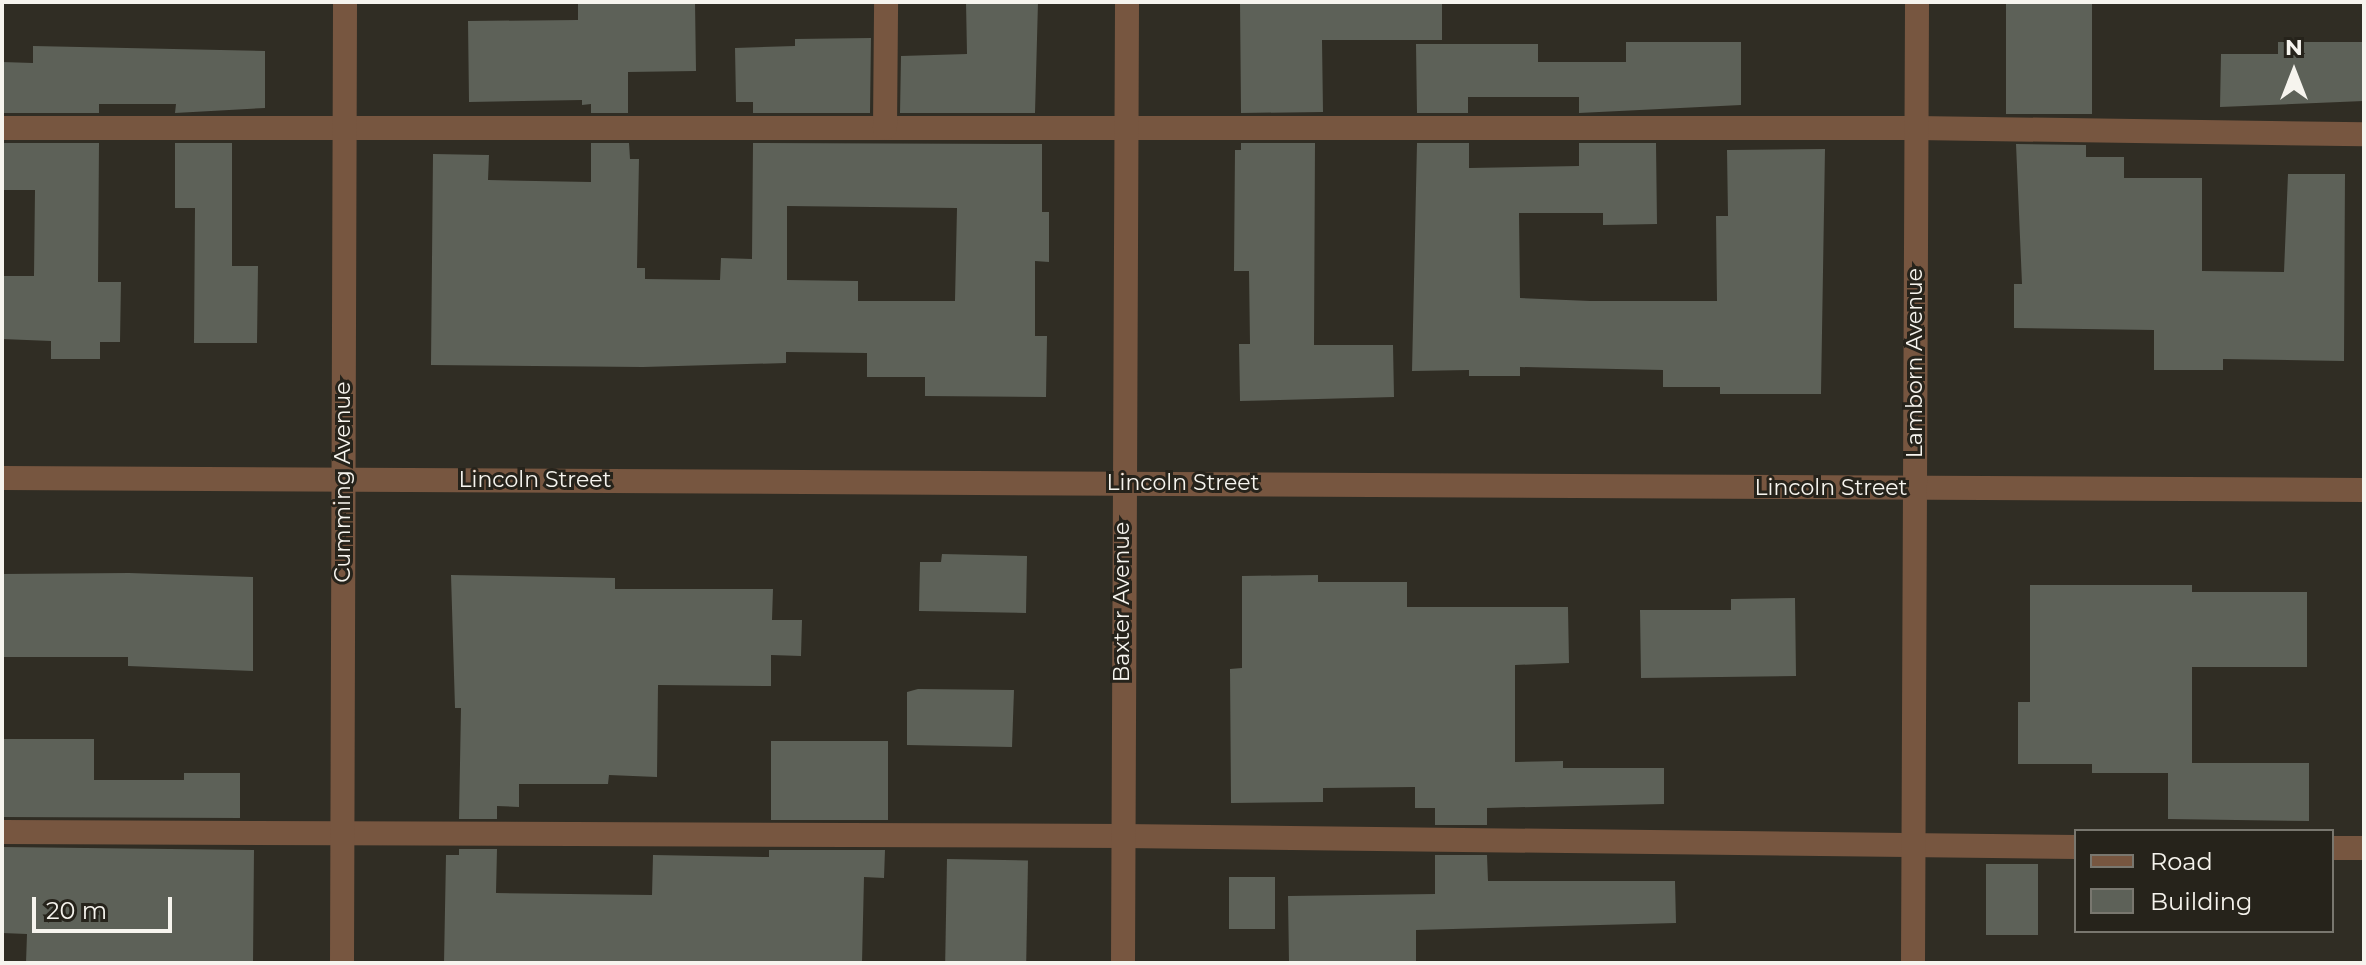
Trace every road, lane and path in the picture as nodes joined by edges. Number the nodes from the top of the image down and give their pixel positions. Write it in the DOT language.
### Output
graph roads {
  1 [pos="345,2"];
  2 [pos="886,2"];
  3 [pos="1127,2"];
  4 [pos="1917,2"];
  5 [pos="1126,127"];
  6 [pos="2,128"];
  7 [pos="885,128"];
  8 [pos="1917,128"];
  9 [pos="345,130"];
  10 [pos="2364,134"];
  11 [pos="2,478"];
  12 [pos="342,479"];
  13 [pos="1122,483"];
  14 [pos="1914,488"];
  15 [pos="2364,490"];
  16 [pos="2,832"];
  17 [pos="342,835"];
  18 [pos="1123,836"];
  19 [pos="1914,847"];
  20 [pos="2074,847"];
  21 [pos="2334,848"];
  22 [pos="2364,848"];
  23 [pos="342,963"];
  24 [pos="1123,963"];
  25 [pos="1913,963"];
  1 -- 9 [label="street, Cumming Avenue"];
  2 -- 7 [label="street"];
  3 -- 5 [label="street, Baxter Avenue"];
  4 -- 8 [label="street, Lamborn Avenue"];
  5 -- 7 [label="street"];
  5 -- 8 [label="street"];
  5 -- 13 [label="street, Baxter Avenue"];
  6 -- 9 [label="street"];
  7 -- 9 [label="street"];
  8 -- 10 [label="street"];
  8 -- 14 [label="street, Lamborn Avenue"];
  9 -- 12 [label="street, Cumming Avenue"];
  11 -- 12 [label="street, Lincoln Street"];
  12 -- 13 [label="street, Lincoln Street"];
  12 -- 17 [label="street, Cumming Avenue"];
  13 -- 14 [label="street, Lincoln Street"];
  13 -- 18 [label="street, Baxter Avenue"];
  14 -- 15 [label="street, Lincoln Street"];
  14 -- 19 [label="street, Lamborn Avenue"];
  16 -- 17 [label="street"];
  17 -- 18 [label="street"];
  17 -- 23 [label="street, Cumming Avenue"];
  18 -- 19 [label="street"];
  18 -- 24 [label="street, Baxter Avenue"];
  19 -- 20 [label="street"];
  19 -- 25 [label="street, Lamborn Avenue"];
  21 -- 22 [label="street"];
}
